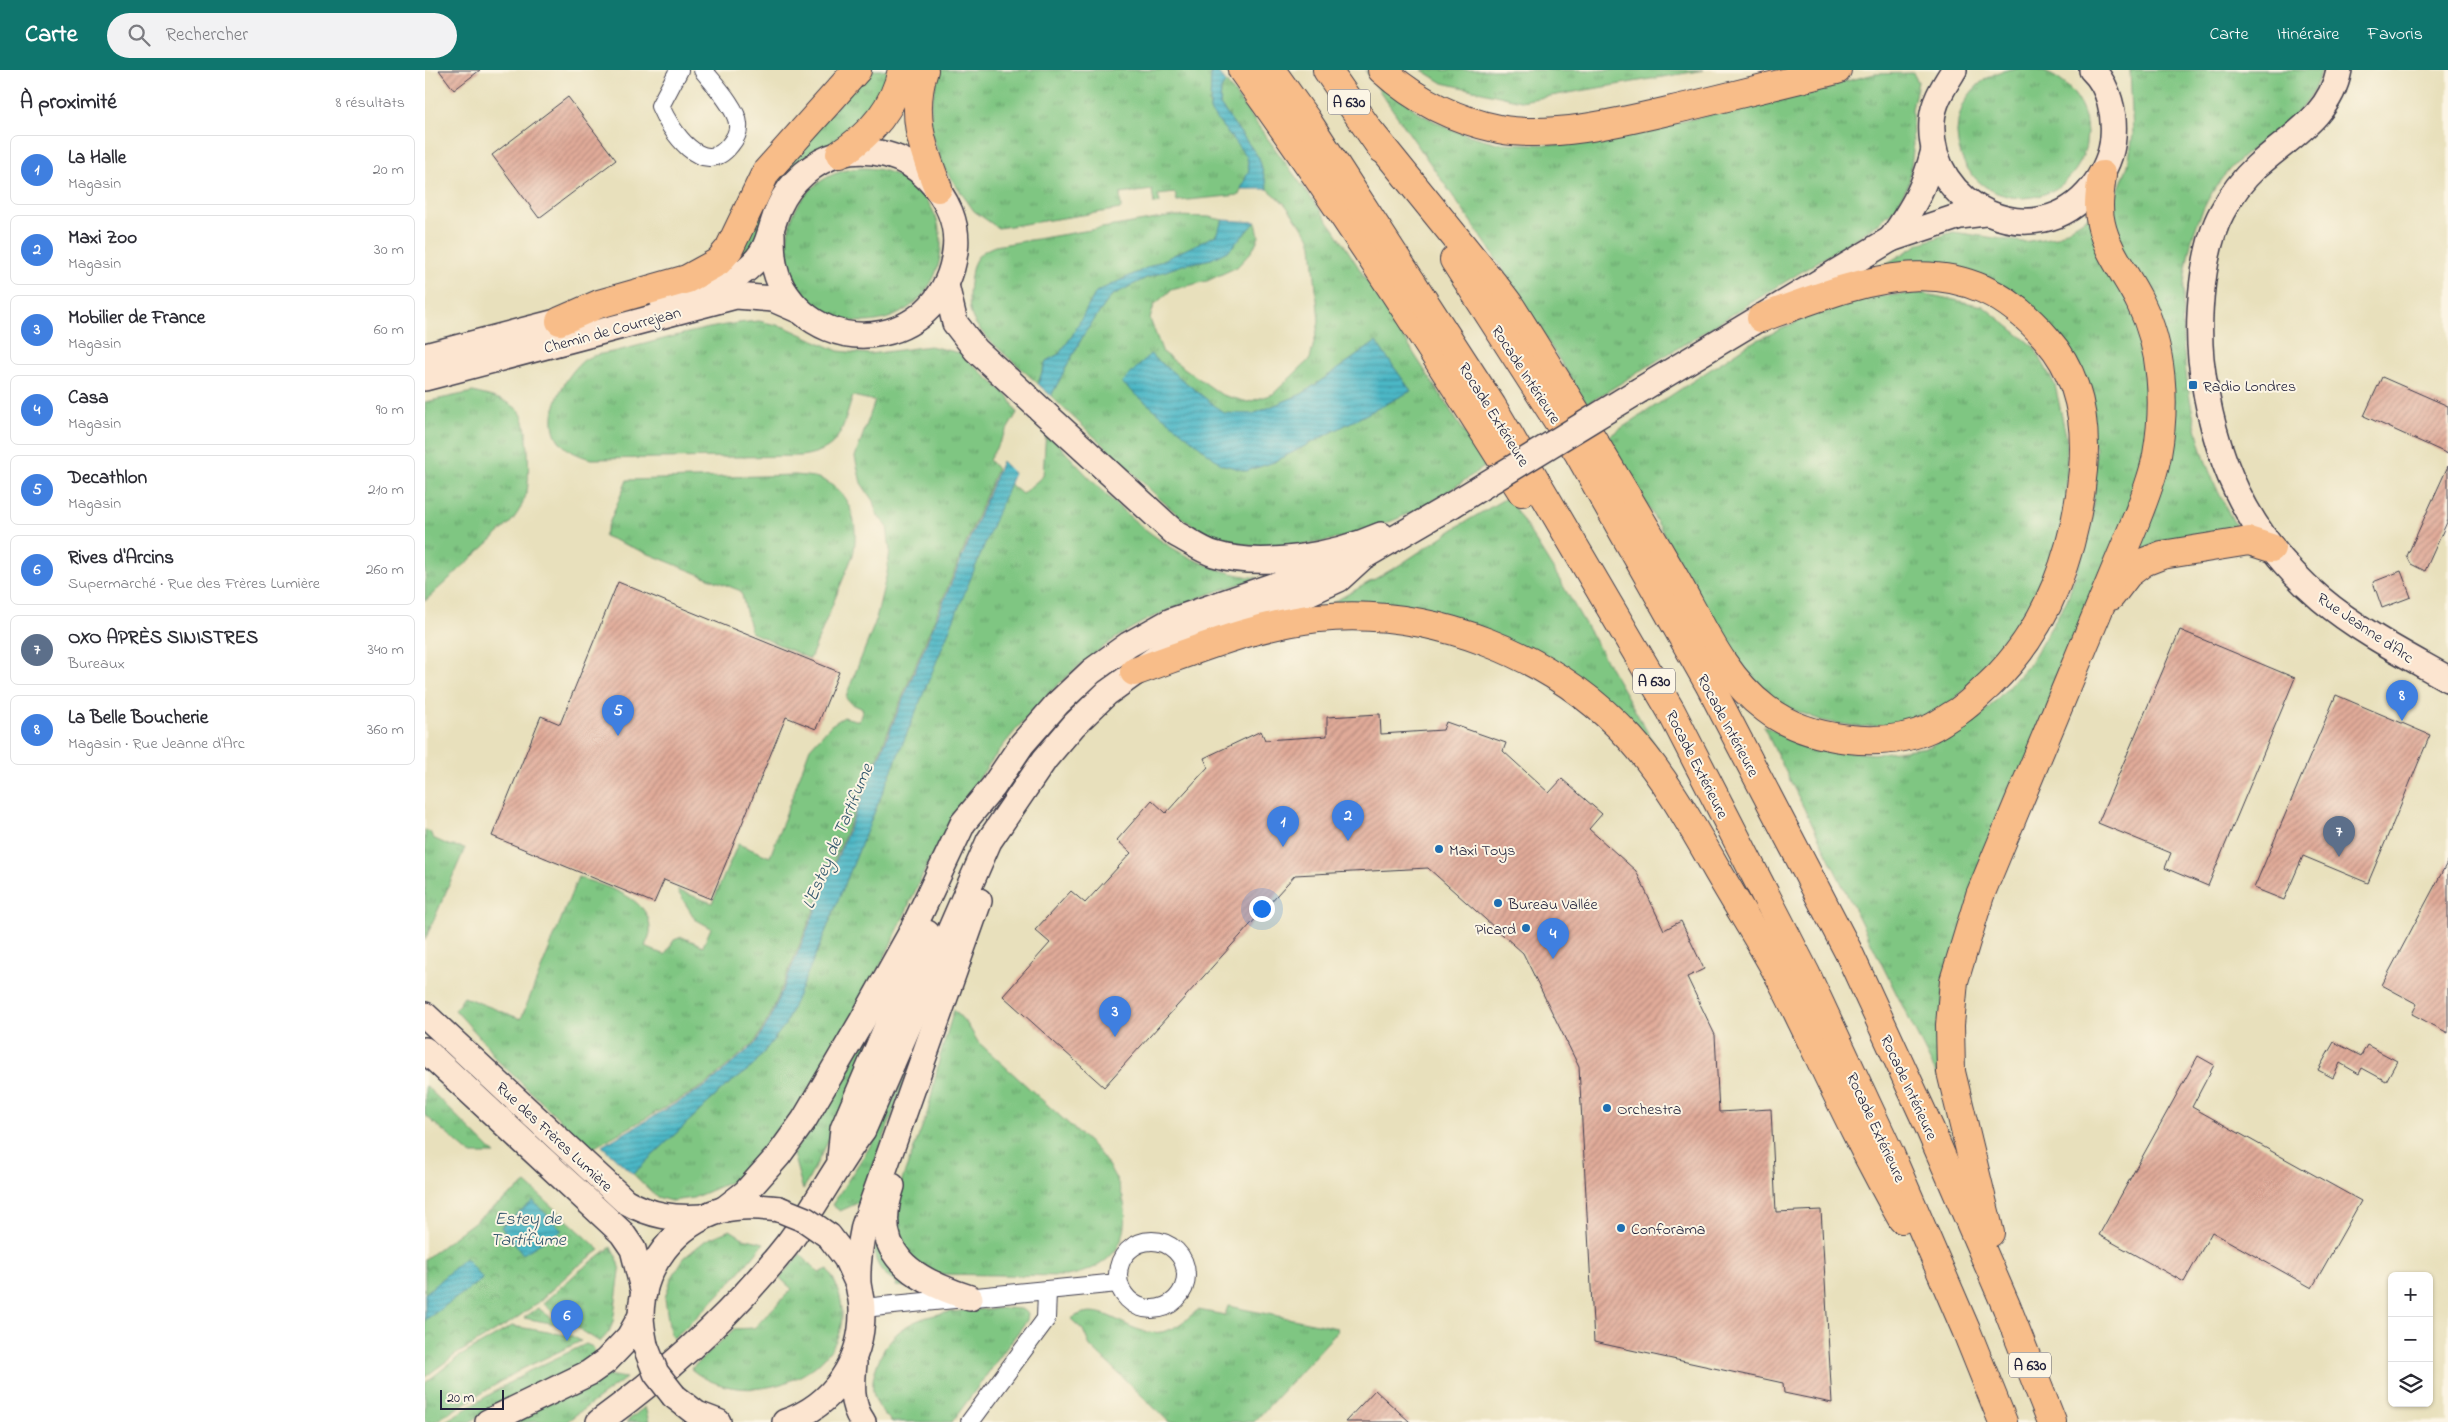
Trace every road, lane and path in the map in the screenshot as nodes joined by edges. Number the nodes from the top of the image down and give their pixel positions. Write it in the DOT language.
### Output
graph roads {
  1 [pos="679,70"];
  2 [pos="703,70"];
  3 [pos="857,70"];
  4 [pos="902,70"];
  5 [pos="924,70"];
  6 [pos="1243,70"];
  7 [pos="1271,70"];
  8 [pos="1327,70"];
  9 [pos="1382,70"];
  10 [pos="1837,70"];
  11 [pos="1954,70"];
  12 [pos="2092,70"];
  13 [pos="2112,70"];
  14 [pos="2339,70"];
  15 [pos="2108,95"];
  16 [pos="1372,134"];
  17 [pos="1933,150"];
  18 [pos="840,154"];
  19 [pos="2102,175"];
  20 [pos="938,188"];
  21 [pos="1985,213"];
  22 [pos="772,234"];
  23 [pos="1891,239"];
  24 [pos="947,285"];
  25 [pos="799,310"];
  26 [pos="1761,318"];
  27 [pos="561,321"];
  28 [pos="425,356"];
  29 [pos="425,378"];
  30 [pos="1452,505"];
  31 [pos="2271,548"];
  32 [pos="1363,557"];
  33 [pos="1609,602"];
  34 [pos="2095,617"];
  35 [pos="1134,672"];
  36 [pos="2448,679"];
  37 [pos="993,787"];
  38 [pos="1018,798"];
  39 [pos="425,1015"];
  40 [pos="425,1050"];
  41 [pos="925,1050"];
  42 [pos="840,1161"];
  43 [pos="713,1214"];
  44 [pos="1118,1282"];
  45 [pos="1047,1291"];
  46 [pos="860,1296"];
  47 [pos="970,1298"];
  48 [pos="642,1304"];
  49 [pos="2007,1308"];
  50 [pos="1966,1330"];
  51 [pos="854,1360"];
  52 [pos="488,1422"];
  53 [pos="599,1422"];
  54 [pos="718,1422"];
  55 [pos="785,1422"];
  56 [pos="863,1422"];
  57 [pos="969,1422"];
  58 [pos="2003,1422"];
  59 [pos="2052,1422"];
  1 -- 2 [label="street"];
  3 -- 27 [label="highway"];
  4 -- 18 [label="highway"];
  5 -- 20 [label="highway"];
  6 -- 33 [label="highway"];
  7 -- 33 [label="highway, Rocade Extérieure / A 630"];
  8 -- 16 [label="highway, Rocade Intérieure / A 630"];
  9 -- 10 [label="highway"];
  11 -- 17 [label="main road"];
  12 -- 15 [label="main road"];
  13 -- 15 [label="main road"];
  14 -- 31 [label="main road, Rue Jeanne d'Arc"];
  15 -- 19 [label="main road"];
  16 -- 26 [label="highway"];
  16 -- 49 [label="highway, Rocade Intérieure / A 630"];
  17 -- 21 [label="main road"];
  17 -- 23 [label="main road"];
  18 -- 20 [label="main road"];
  18 -- 22 [label="main road"];
  19 -- 21 [label="main road"];
  19 -- 34 [label="highway"];
  20 -- 24 [label="main road"];
  21 -- 23 [label="main road"];
  22 -- 25 [label="main road"];
  22 -- 27 [label="main road, Chemin de Courrejean"];
  23 -- 26 [label="main road"];
  24 -- 25 [label="main road"];
  24 -- 30 [label="main road"];
  25 -- 29 [label="main road, Chemin de Courrejean"];
  26 -- 30 [label="main road, bridge"];
  27 -- 28 [label="main road, Chemin de Courrejean"];
  30 -- 32 [label="main road"];
  31 -- 34 [label="highway"];
  31 -- 36 [label="main road, Rue Jeanne d'Arc"];
  32 -- 35 [label="main road"];
  32 -- 37 [label="main road"];
  33 -- 50 [label="highway, Rocade Extérieure / A 630"];
  34 -- 49 [label="highway"];
  35 -- 38 [label="main road"];
  35 -- 50 [label="highway"];
  37 -- 42 [label="main road"];
  37 -- 43 [label="main road"];
  38 -- 41 [label="main road"];
  38 -- 42 [label="main road"];
  39 -- 43 [label="main road, Rue des Frères Lumière"];
  40 -- 48 [label="main road, Rue des Frères Lumière"];
  41 -- 46 [label="main road"];
  41 -- 47 [label="main road"];
  42 -- 53 [label="main road"];
  43 -- 46 [label="main road, Rue des Frères Lumière, bridge"];
  43 -- 48 [label="main road"];
  44 -- 45 [label="street"];
  45 -- 47 [label="street"];
  45 -- 57 [label="street"];
  46 -- 47 [label="street"];
  46 -- 51 [label="main road"];
  48 -- 52 [label="main road"];
  48 -- 54 [label="main road, Rue des Frères Lumière, bridge"];
  49 -- 59 [label="highway, Rocade Intérieure / A 630"];
  50 -- 58 [label="highway, Rocade Extérieure / A 630"];
  51 -- 55 [label="main road"];
  51 -- 56 [label="main road"];
}
